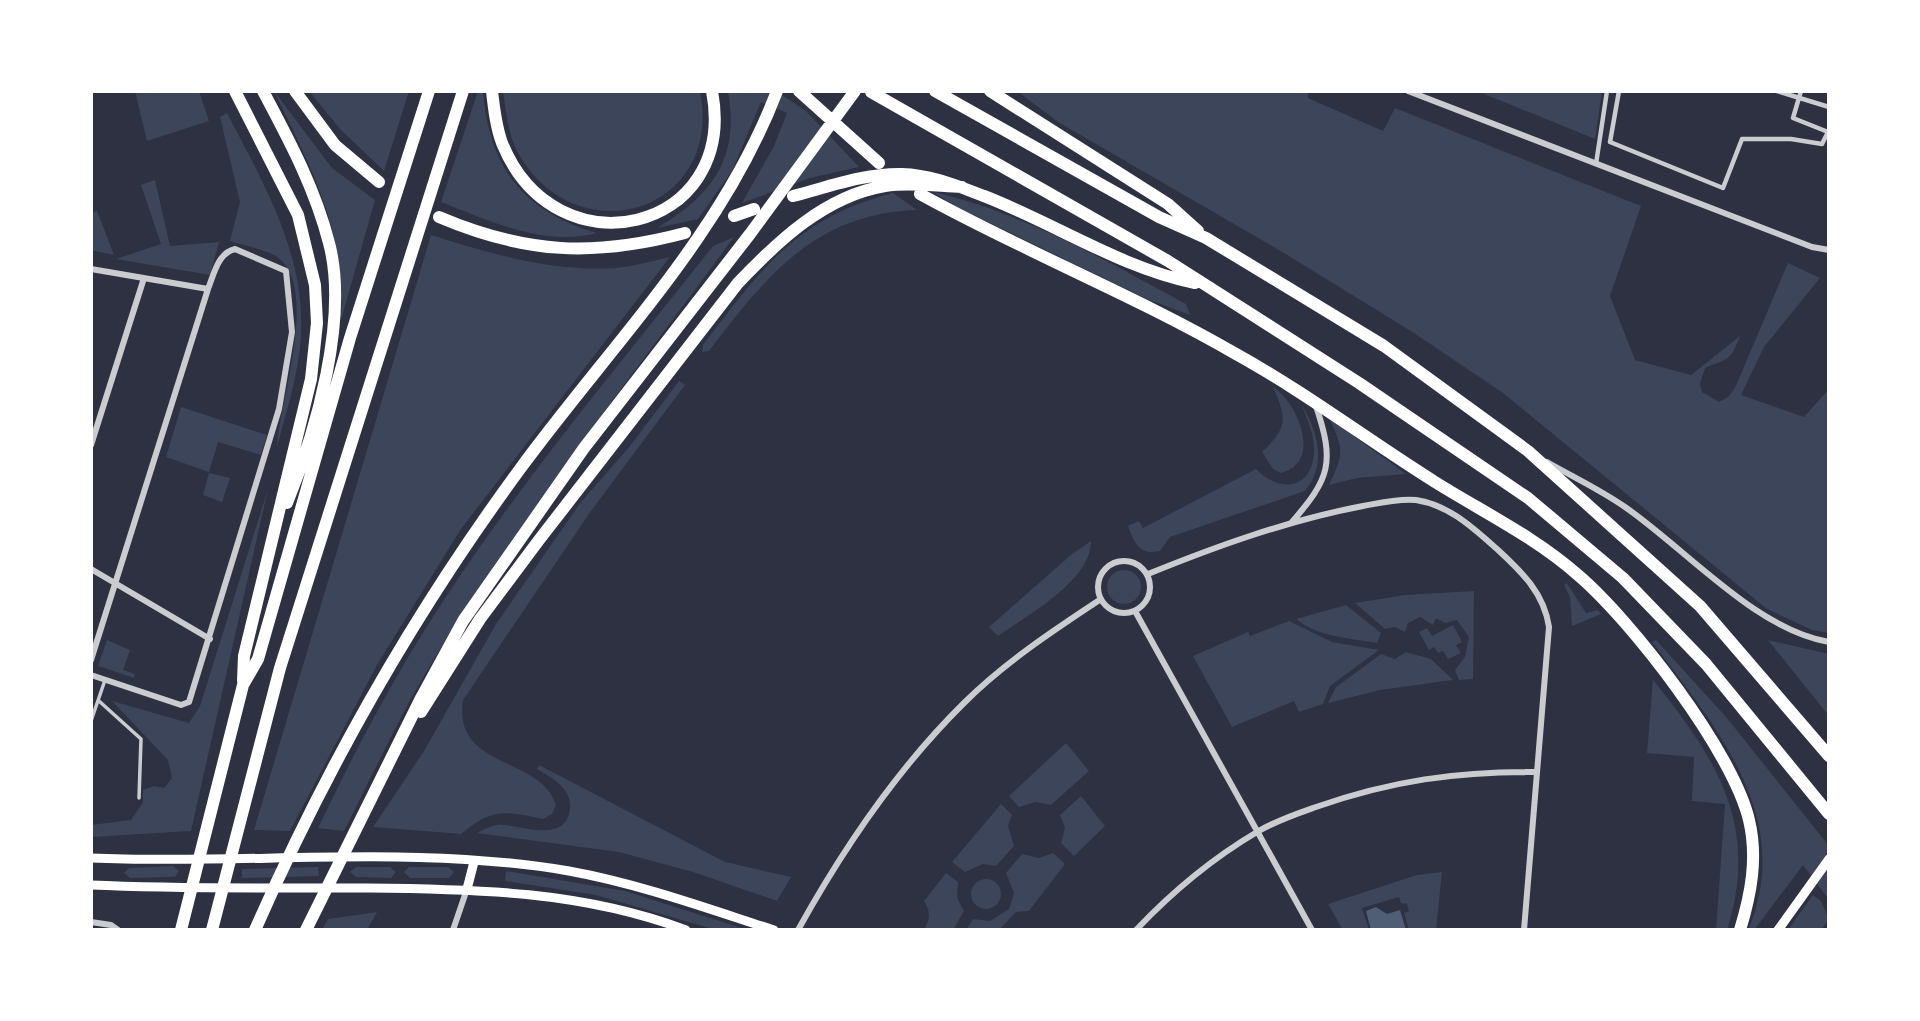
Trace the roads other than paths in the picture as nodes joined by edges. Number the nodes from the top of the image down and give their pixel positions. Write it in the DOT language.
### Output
graph roads {
  1 [pos="235,91"];
  2 [pos="263,91"];
  3 [pos="295,91"];
  4 [pos="429,91"];
  5 [pos="463,91"];
  6 [pos="492,91"];
  7 [pos="712,91"];
  8 [pos="777,91"];
  9 [pos="799,91"];
  10 [pos="855,91"];
  11 [pos="935,91"];
  12 [pos="990,91"];
  13 [pos="1001,91"];
  14 [pos="1408,91"];
  15 [pos="1608,91"];
  16 [pos="1619,91"];
  17 [pos="1777,91"];
  18 [pos="1801,91"];
  19 [pos="871,92"];
  20 [pos="1799,98"];
  21 [pos="1015,105"];
  22 [pos="1829,107"];
  23 [pos="879,163"];
  24 [pos="1597,164"];
  25 [pos="379,182"];
  26 [pos="962,187"];
  27 [pos="922,189"];
  28 [pos="793,196"];
  29 [pos="754,209"];
  30 [pos="734,216"];
  31 [pos="439,217"];
  32 [pos="685,233"];
  33 [pos="1206,238"];
  34 [pos="1829,250"];
  35 [pos="91,269"];
  36 [pos="144,278"];
  37 [pos="1201,284"];
  38 [pos="208,289"];
  39 [pos="1315,402"];
  40 [pos="91,445"];
  41 [pos="1528,451"];
  42 [pos="278,524"];
  43 [pos="1290,524"];
  44 [pos="91,569"];
  45 [pos="1148,574"];
  46 [pos="117,585"];
  47 [pos="1101,599"];
  48 [pos="1135,611"];
  49 [pos="210,639"];
  50 [pos="1829,642"];
  51 [pos="91,660"];
  52 [pos="91,675"];
  53 [pos="106,680"];
  54 [pos="243,685"];
  55 [pos="99,701"];
  56 [pos="91,721"];
  57 [pos="403,738"];
  58 [pos="1829,756"];
  59 [pos="1537,772"];
  60 [pos="139,798"];
  61 [pos="1829,814"];
  62 [pos="1257,831"];
  63 [pos="91,858"];
  64 [pos="1829,859"];
  65 [pos="474,862"];
  66 [pos="91,885"];
  67 [pos="467,889"];
  68 [pos="91,922"];
  69 [pos="182,926"];
  70 [pos="212,927"];
  71 [pos="255,929"];
  72 [pos="118,930"];
  73 [pos="306,930"];
  74 [pos="453,930"];
  75 [pos="686,930"];
  76 [pos="774,930"];
  77 [pos="798,930"];
  78 [pos="1136,930"];
  79 [pos="1312,930"];
  80 [pos="1524,930"];
  81 [pos="1740,930"];
  82 [pos="1778,930"];
  1 -- 42 [label="highway"];
  2 -- 42 [label="highway"];
  3 -- 25 [label="highway"];
  4 -- 54 [label="highway"];
  5 -- 70 [label="highway"];
  6 -- 7 [label="highway"];
  8 -- 71 [label="highway"];
  9 -- 23 [label="highway"];
  10 -- 57 [label="highway"];
  11 -- 33 [label="highway"];
  12 -- 21 [label="highway"];
  13 -- 21 [label="highway"];
  14 -- 24 [label="street"];
  15 -- 24 [label="street"];
  16 -- 20 [label="street"];
  17 -- 20 [label="street"];
  18 -- 20 [label="street"];
  19 -- 37 [label="highway"];
  20 -- 22 [label="street"];
  21 -- 33 [label="highway"];
  24 -- 34 [label="street"];
  26 -- 27 [label="highway"];
  26 -- 28 [label="highway"];
  26 -- 37 [label="highway"];
  27 -- 39 [label="highway"];
  27 -- 57 [label="highway"];
  29 -- 30 [label="highway"];
  31 -- 32 [label="highway"];
  33 -- 41 [label="highway"];
  35 -- 36 [label="street"];
  36 -- 38 [label="street"];
  36 -- 40 [label="street"];
  37 -- 61 [label="highway"];
  38 -- 46 [label="street"];
  38 -- 49 [label="street"];
  39 -- 43 [label="street"];
  39 -- 81 [label="highway"];
  41 -- 50 [label="street"];
  41 -- 58 [label="highway"];
  42 -- 54 [label="highway"];
  43 -- 45 [label="street"];
  43 -- 59 [label="street"];
  44 -- 46 [label="street"];
  45 -- 47 [label="street"];
  45 -- 48 [label="street"];
  46 -- 49 [label="street"];
  46 -- 51 [label="street"];
  47 -- 48 [label="street"];
  47 -- 77 [label="street"];
  48 -- 62 [label="street"];
  49 -- 53 [label="street"];
  52 -- 53 [label="street"];
  53 -- 55 [label="lane"];
  54 -- 69 [label="highway"];
  55 -- 56 [label="lane"];
  55 -- 60 [label="lane"];
  57 -- 73 [label="highway"];
  59 -- 62 [label="street"];
  59 -- 80 [label="street"];
  62 -- 78 [label="street"];
  62 -- 79 [label="street"];
  63 -- 65 [label="main road"];
  64 -- 82 [label="main road"];
  65 -- 67 [label="main road"];
  65 -- 76 [label="main road"];
  66 -- 67 [label="main road"];
  67 -- 74 [label="street"];
  67 -- 75 [label="main road"];
  68 -- 72 [label="street"];
}
